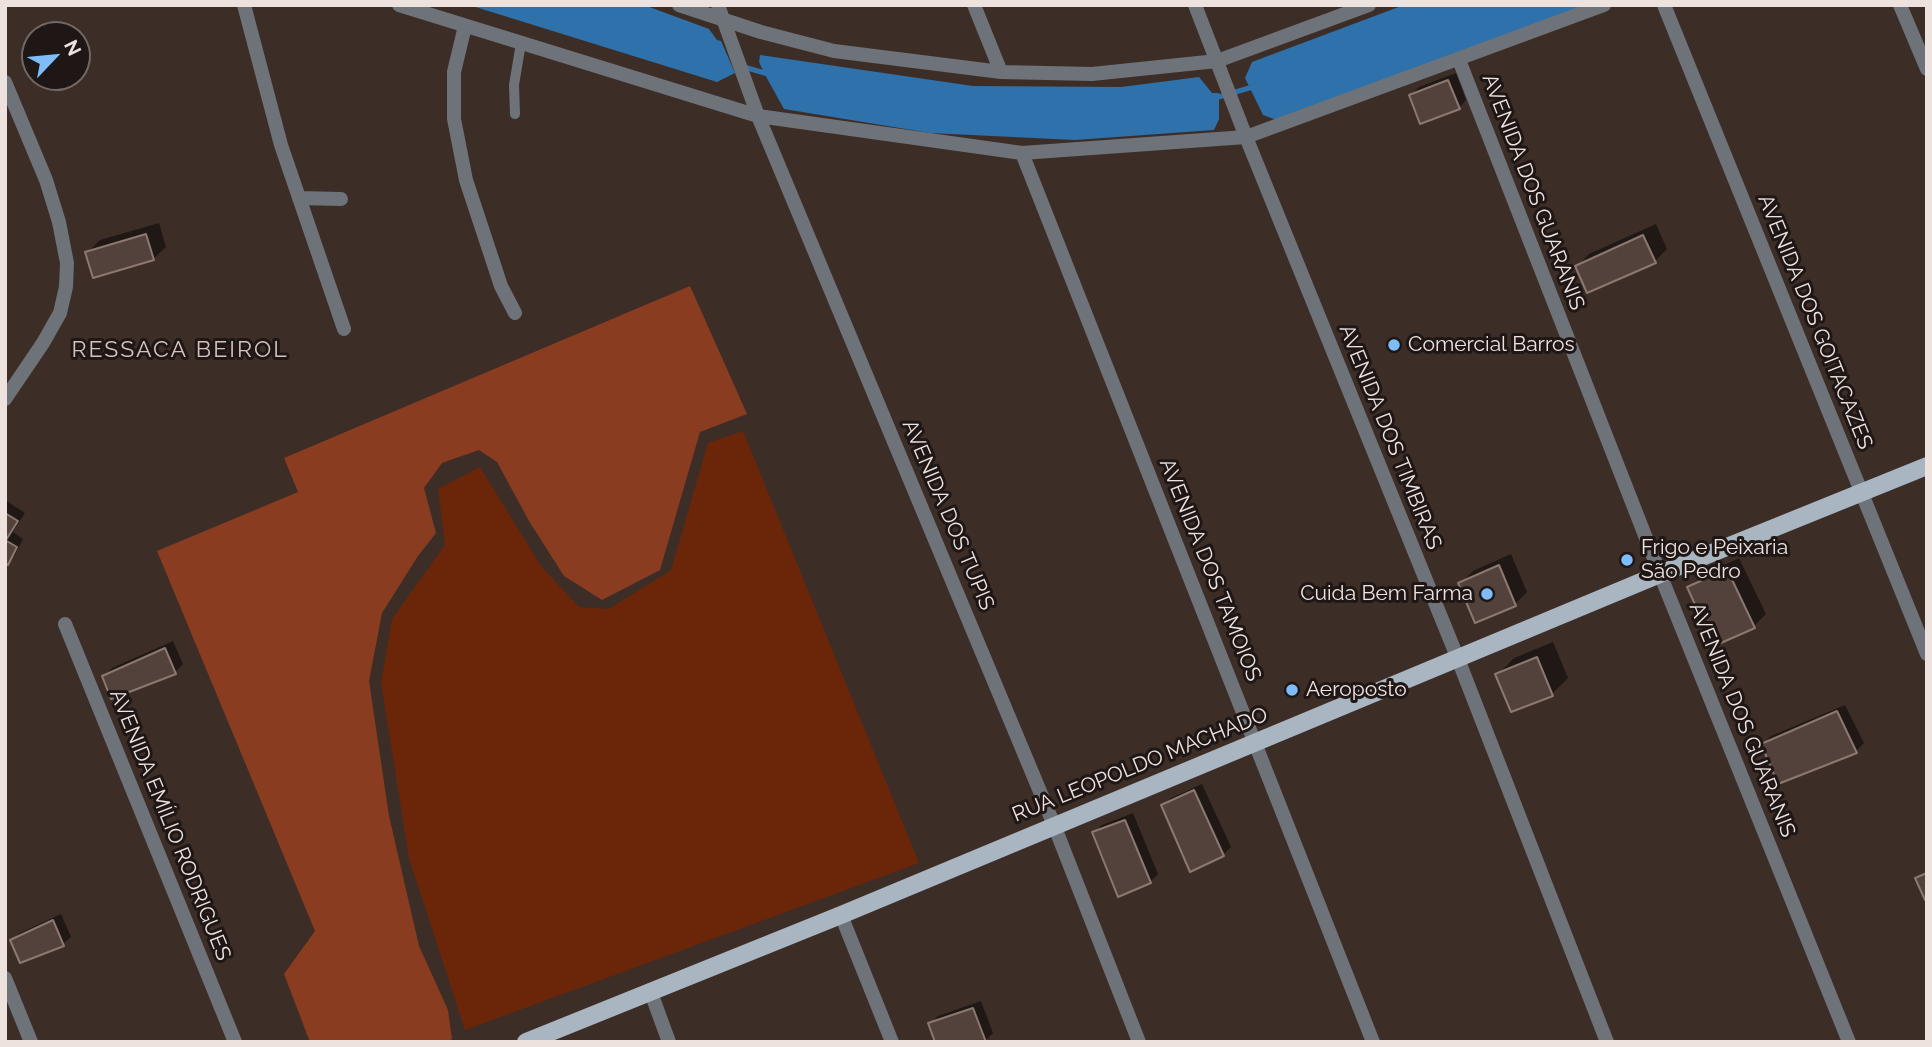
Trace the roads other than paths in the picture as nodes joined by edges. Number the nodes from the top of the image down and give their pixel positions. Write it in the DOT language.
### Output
graph roads {
  1 [pos="244,5"];
  2 [pos="398,5"];
  3 [pos="680,5"];
  4 [pos="974,5"];
  5 [pos="1195,5"];
  6 [pos="1368,5"];
  7 [pos="1604,5"];
  8 [pos="1664,5"];
  9 [pos="1900,5"];
  10 [pos="721,16"];
  11 [pos="465,26"];
  12 [pos="521,43"];
  13 [pos="1459,61"];
  14 [pos="1219,67"];
  15 [pos="1927,69"];
  16 [pos="1001,72"];
  17 [pos="5,82"];
  18 [pos="756,111"];
  19 [pos="515,114"];
  20 [pos="1243,131"];
  21 [pos="1022,153"];
  22 [pos="299,198"];
  23 [pos="341,200"];
  24 [pos="515,313"];
  25 [pos="344,328"];
  26 [pos="5,399"];
  27 [pos="1927,466"];
  28 [pos="1862,493"];
  29 [pos="1660,574"];
  30 [pos="65,624"];
  31 [pos="1927,654"];
  32 [pos="1458,659"];
  33 [pos="1256,741"];
  34 [pos="1054,825"];
  35 [pos="841,915"];
  36 [pos="5,978"];
  37 [pos="650,990"];
  38 [pos="31,1042"];
  39 [pos="235,1042"];
  40 [pos="526,1042"];
  41 [pos="669,1042"];
  42 [pos="892,1042"];
  43 [pos="1139,1042"];
  44 [pos="1373,1042"];
  45 [pos="1607,1042"];
  46 [pos="1849,1042"];
  1 -- 22 [label="street"];
  2 -- 11 [label="street"];
  3 -- 10 [label="street"];
  4 -- 16 [label="street"];
  5 -- 14 [label="street, AVENIDA DOS TIMBIRAS"];
  6 -- 14 [label="street"];
  7 -- 13 [label="street"];
  8 -- 28 [label="street, AVENIDA DOS GOITACAZES"];
  9 -- 15 [label="street"];
  10 -- 16 [label="street"];
  10 -- 18 [label="street, AVENIDA DOS TUPIS"];
  11 -- 12 [label="street"];
  11 -- 24 [label="street"];
  12 -- 18 [label="street"];
  12 -- 19 [label="lane"];
  13 -- 20 [label="street"];
  13 -- 29 [label="street, AVENIDA DOS GUARANIS"];
  14 -- 16 [label="street"];
  14 -- 20 [label="street, AVENIDA DOS TIMBIRAS"];
  17 -- 26 [label="street"];
  18 -- 21 [label="street"];
  18 -- 34 [label="street, AVENIDA DOS TUPIS"];
  20 -- 21 [label="street"];
  20 -- 32 [label="street, AVENIDA DOS TIMBIRAS"];
  21 -- 33 [label="street, AVENIDA DOS TAMOIOS"];
  22 -- 23 [label="street"];
  22 -- 25 [label="street"];
  27 -- 28 [label="main road, RUA LEOPOLDO MACHADO"];
  28 -- 29 [label="main road, RUA LEOPOLDO MACHADO"];
  28 -- 31 [label="street, AVENIDA DOS GOITACAZES"];
  29 -- 32 [label="main road, RUA LEOPOLDO MACHADO"];
  29 -- 46 [label="street, AVENIDA DOS GUARANIS"];
  30 -- 39 [label="street, AVENIDA EMÍLIO RODRIGUES"];
  32 -- 33 [label="main road, RUA LEOPOLDO MACHADO"];
  32 -- 45 [label="street, AVENIDA DOS TIMBIRAS"];
  33 -- 34 [label="main road, RUA LEOPOLDO MACHADO"];
  33 -- 44 [label="street, AVENIDA DOS TAMOIOS"];
  34 -- 35 [label="main road, RUA LEOPOLDO MACHADO"];
  34 -- 43 [label="street, AVENIDA DOS TUPIS"];
  35 -- 37 [label="main road, RUA LEOPOLDO MACHADO"];
  35 -- 42 [label="street"];
  36 -- 38 [label="street"];
  37 -- 40 [label="main road, RUA LEOPOLDO MACHADO"];
  37 -- 41 [label="street"];
}
